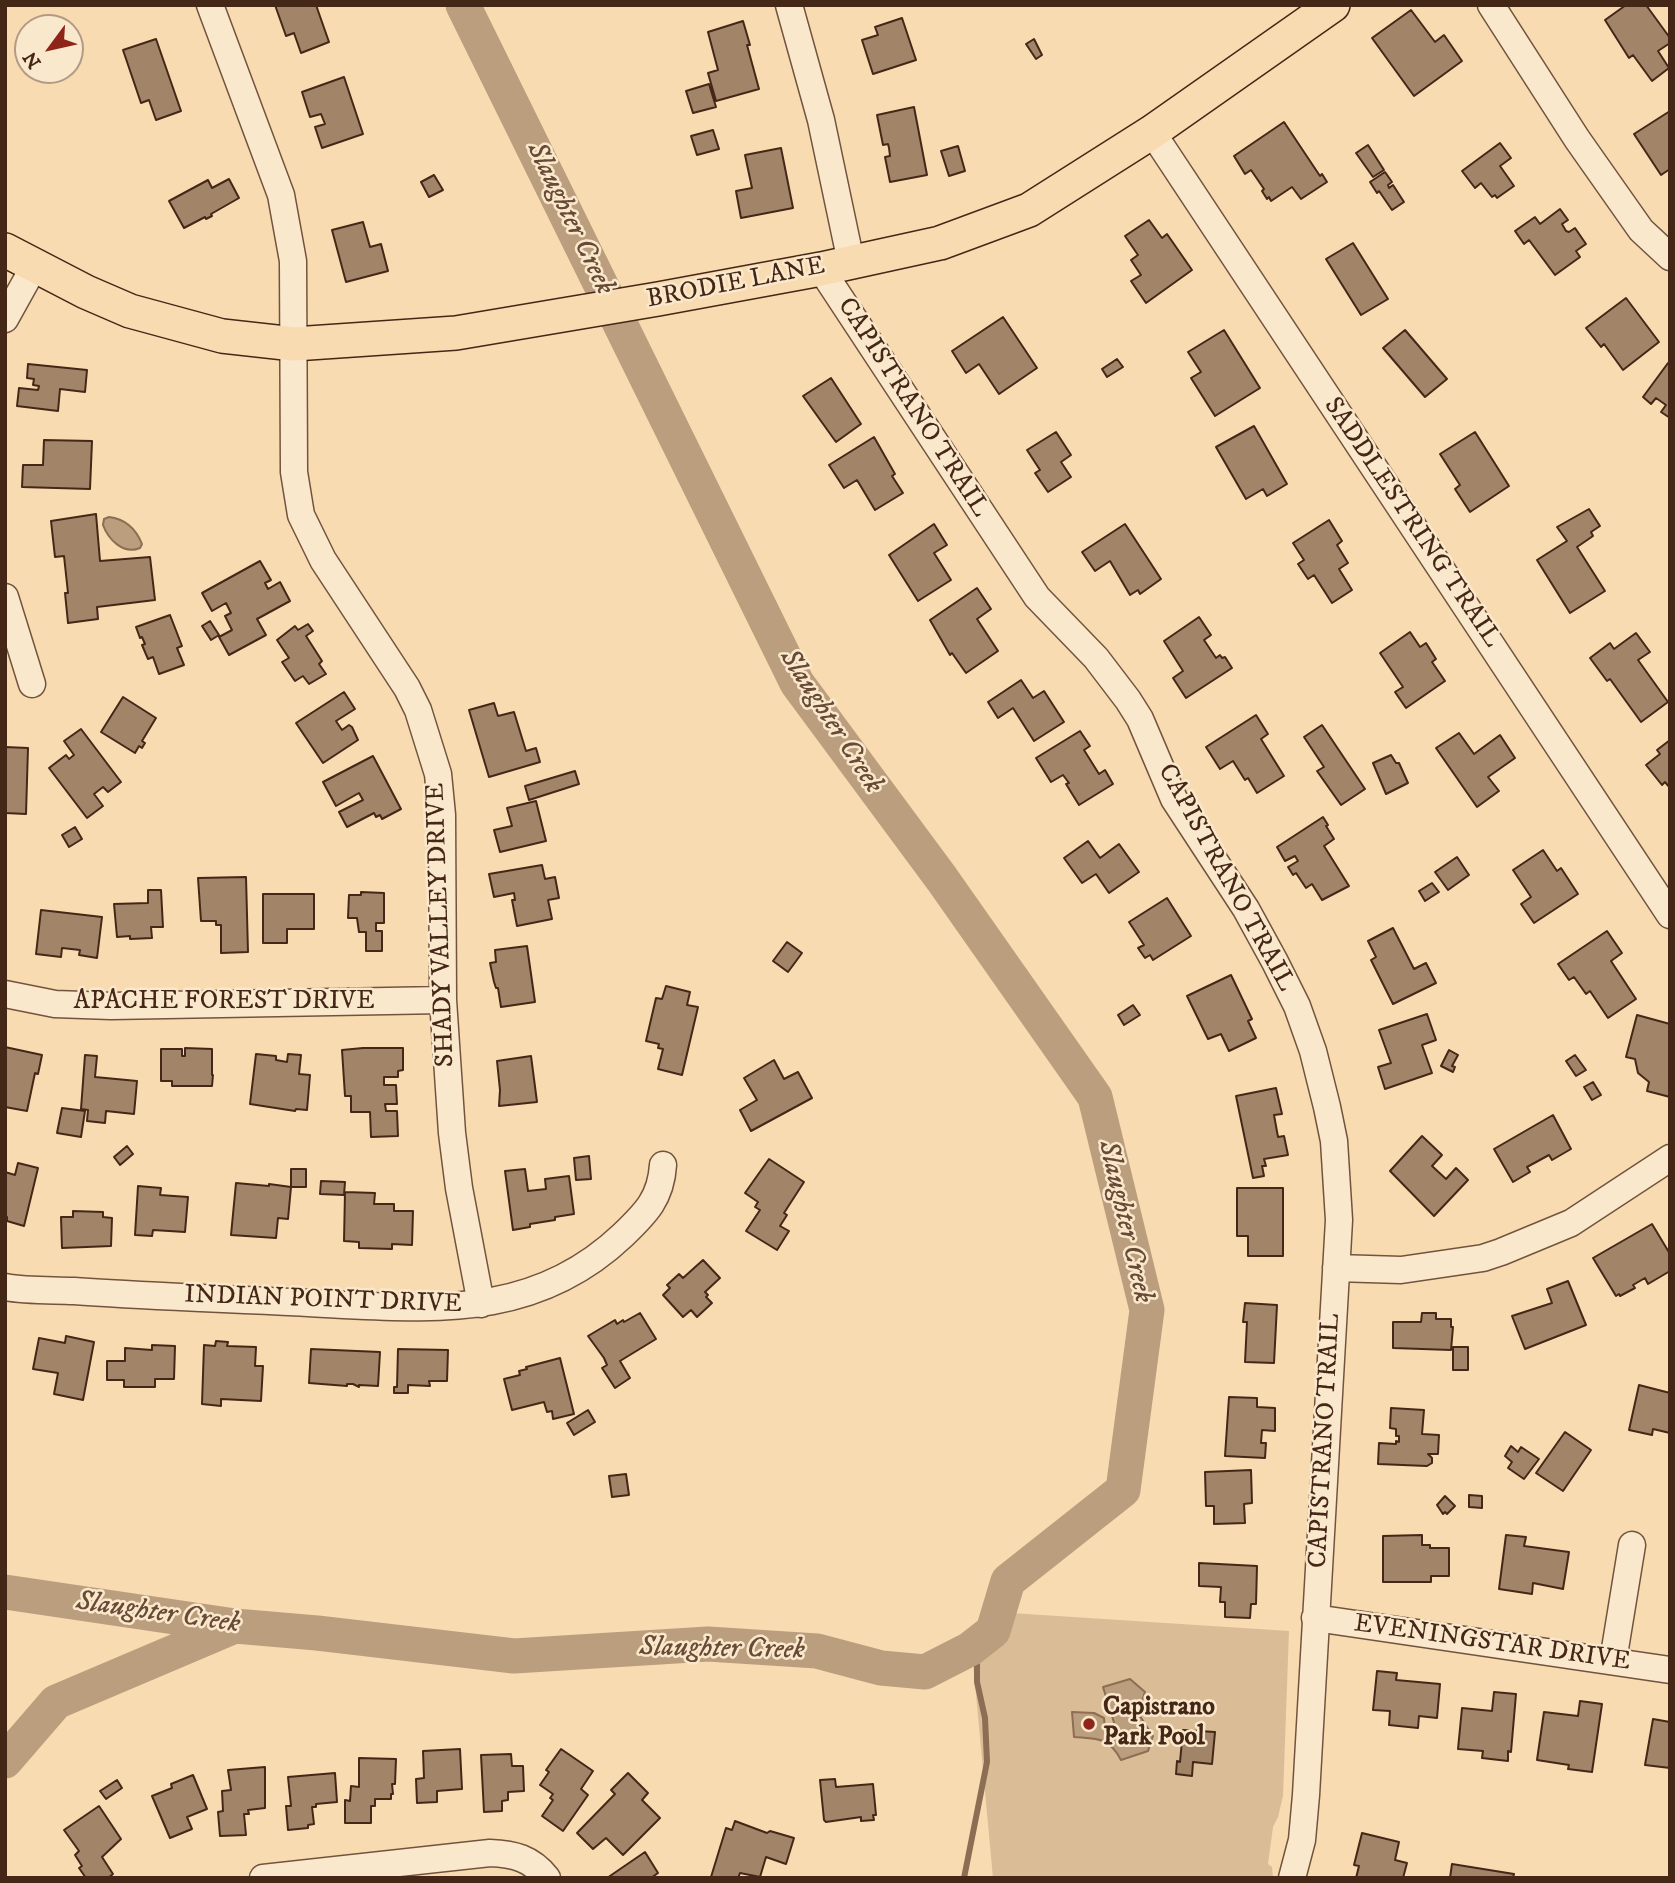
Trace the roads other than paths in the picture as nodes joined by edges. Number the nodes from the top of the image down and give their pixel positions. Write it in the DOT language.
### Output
graph roads {
  1 [pos="210,5"];
  2 [pos="789,5"];
  3 [pos="1333,5"];
  4 [pos="1490,5"];
  5 [pos="1152,132"];
  6 [pos="5,250"];
  7 [pos="1670,257"];
  8 [pos="35,265"];
  9 [pos="836,265"];
  10 [pos="5,319"];
  11 [pos="294,344"];
  12 [pos="5,597"];
  13 [pos="32,684"];
  14 [pos="1670,915"];
  15 [pos="5,994"];
  16 [pos="443,1000"];
  17 [pos="1670,1158"];
  18 [pos="663,1164"];
  19 [pos="1336,1268"];
  20 [pos="5,1287"];
  21 [pos="481,1304"];
  22 [pos="1632,1545"];
  23 [pos="1315,1618"];
  24 [pos="1613,1661"];
  25 [pos="1670,1670"];
  26 [pos="290,1876"];
  27 [pos="263,1878"];
  28 [pos="547,1878"];
  29 [pos="1292,1878"];
  1 -- 11 [label="street, SHADY VALLEY DRIVE"];
  2 -- 9 [label="street"];
  3 -- 5 [label="main road, BRODIE LANE"];
  4 -- 7 [label="street"];
  5 -- 9 [label="main road, BRODIE LANE"];
  5 -- 14 [label="street, SADDLESTRING TRAIL"];
  6 -- 8 [label="main road, BRODIE LANE"];
  8 -- 10 [label="street"];
  8 -- 11 [label="main road, BRODIE LANE"];
  9 -- 11 [label="main road, BRODIE LANE"];
  9 -- 19 [label="street, CAPISTRANO TRAIL"];
  11 -- 16 [label="street, SHADY VALLEY DRIVE"];
  12 -- 13 [label="street"];
  15 -- 16 [label="street, APACHE FOREST DRIVE"];
  16 -- 21 [label="street, SHADY VALLEY DRIVE"];
  17 -- 19 [label="street"];
  18 -- 21 [label="street, INDIAN POINT DRIVE"];
  19 -- 23 [label="street, CAPISTRANO TRAIL"];
  20 -- 21 [label="street, INDIAN POINT DRIVE"];
  22 -- 24 [label="street"];
  23 -- 24 [label="street, EVENINGSTAR DRIVE"];
  23 -- 29 [label="street, CAPISTRANO TRAIL"];
  24 -- 25 [label="street, EVENINGSTAR DRIVE"];
  26 -- 27 [label="street"];
  26 -- 28 [label="street"];
}
